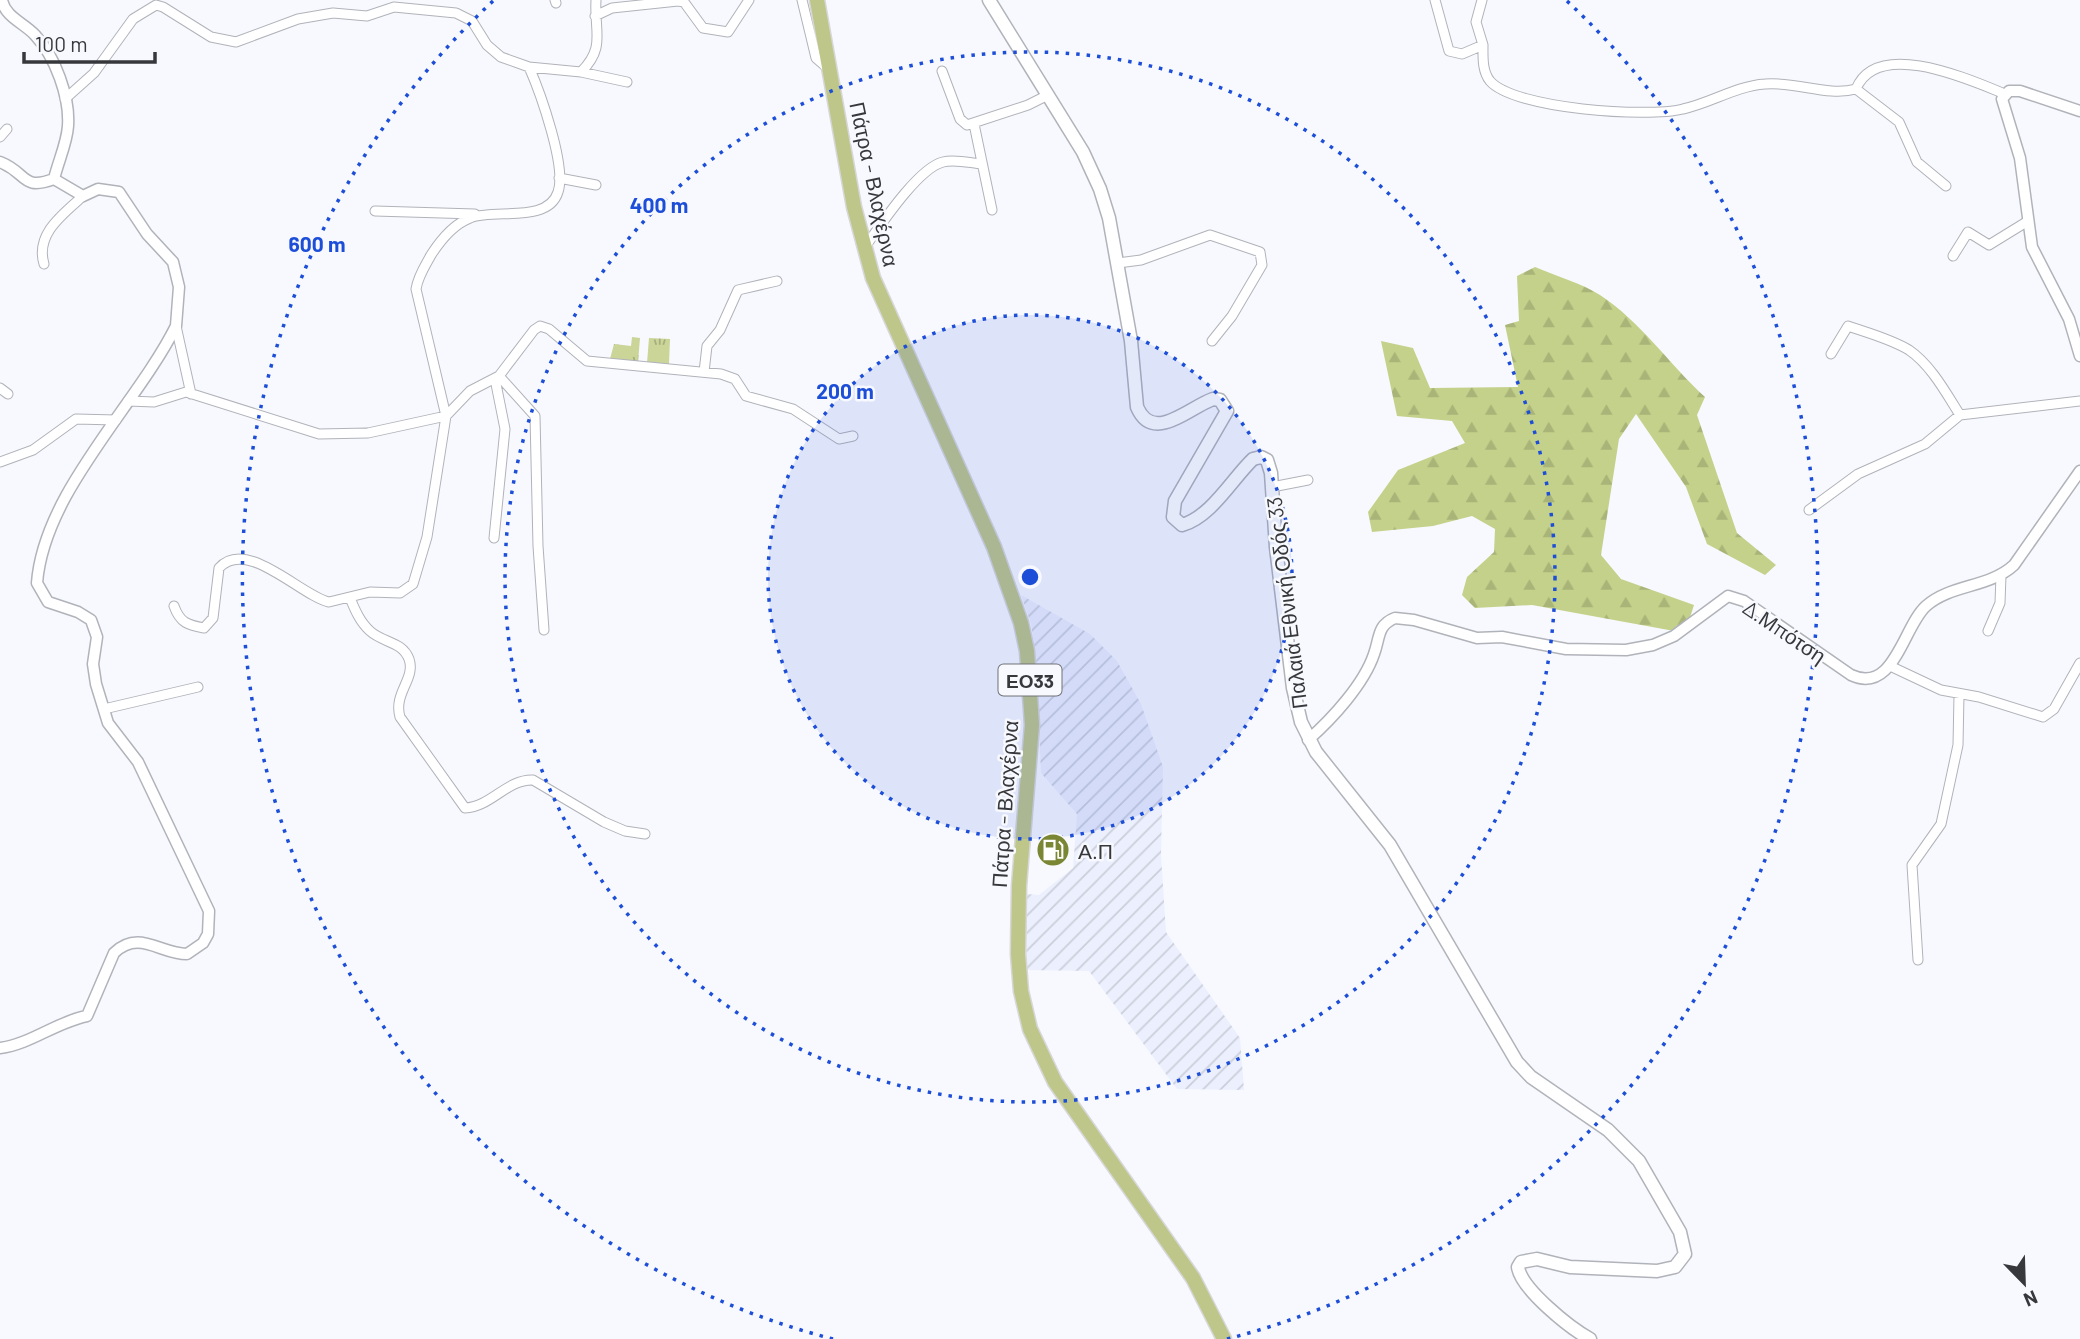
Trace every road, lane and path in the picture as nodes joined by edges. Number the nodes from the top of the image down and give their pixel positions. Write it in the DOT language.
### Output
graph roads {
  1 [pos="2,0"];
  2 [pos="596,0"];
  3 [pos="749,0"];
  4 [pos="802,0"];
  5 [pos="817,0"];
  6 [pos="989,0"];
  7 [pos="1435,0"];
  8 [pos="1482,0"];
  9 [pos="670,1"];
  10 [pos="636,2"];
  11 [pos="394,4"];
  12 [pos="596,16"];
  13 [pos="1483,45"];
  14 [pos="529,67"];
  15 [pos="830,70"];
  16 [pos="942,71"];
  17 [pos="581,72"];
  18 [pos="627,82"];
  19 [pos="1856,89"];
  20 [pos="2005,94"];
  21 [pos="1048,95"];
  22 [pos="65,99"];
  23 [pos="2080,111"];
  24 [pos="974,124"];
  25 [pos="0,162"];
  26 [pos="982,164"];
  27 [pos="559,178"];
  28 [pos="54,179"];
  29 [pos="596,185"];
  30 [pos="1946,186"];
  31 [pos="83,196"];
  32 [pos="376,211"];
  33 [pos="992,211"];
  34 [pos="484,214"];
  35 [pos="2028,221"];
  36 [pos="865,247"];
  37 [pos="1953,256"];
  38 [pos="1118,263"];
  39 [pos="44,264"];
  40 [pos="777,281"];
  41 [pos="176,326"];
  42 [pos="1212,341"];
  43 [pos="1831,354"];
  44 [pos="2080,356"];
  45 [pos="704,372"];
  46 [pos="497,378"];
  47 [pos="191,394"];
  48 [pos="128,401"];
  49 [pos="2080,401"];
  50 [pos="1961,415"];
  51 [pos="446,416"];
  52 [pos="116,420"];
  53 [pos="853,436"];
  54 [pos="0,462"];
  55 [pos="2080,471"];
  56 [pos="1308,481"];
  57 [pos="1272,487"];
  58 [pos="1809,510"];
  59 [pos="494,538"];
  60 [pos="2001,575"];
  61 [pos="350,598"];
  62 [pos="174,606"];
  63 [pos="544,630"];
  64 [pos="1988,631"];
  65 [pos="2080,663"];
  66 [pos="1890,666"];
  67 [pos="198,687"];
  68 [pos="1959,695"];
  69 [pos="104,709"];
  70 [pos="1308,740"];
  71 [pos="645,834"];
  72 [pos="1918,960"];
  73 [pos="0,1048"];
  74 [pos="1224,1339"];
  75 [pos="1590,1339"];
  1 -- 22 [label="street"];
  2 -- 12 [label="street"];
  3 -- 9 [label="street"];
  4 -- 15 [label="street"];
  5 -- 15 [label="main road, Πάτρα - Βλαχέρνα / ΕΟ33"];
  6 -- 21 [label="main road, Παλαιά Εθνική Οδός 33"];
  7 -- 13 [label="street"];
  8 -- 13 [label="street"];
  9 -- 10 [label="street"];
  10 -- 12 [label="street"];
  11 -- 14 [label="street"];
  11 -- 22 [label="street"];
  12 -- 17 [label="street"];
  13 -- 19 [label="street"];
  14 -- 17 [label="street"];
  14 -- 27 [label="street"];
  15 -- 36 [label="main road, Πάτρα - Βλαχέρνα / ΕΟ33"];
  16 -- 24 [label="street"];
  17 -- 18 [label="street"];
  19 -- 20 [label="street"];
  19 -- 30 [label="street"];
  20 -- 23 [label="street"];
  20 -- 35 [label="street"];
  21 -- 24 [label="street"];
  21 -- 38 [label="main road, Παλαιά Εθνική Οδός 33"];
  22 -- 28 [label="street"];
  24 -- 26 [label="street"];
  25 -- 28 [label="street"];
  26 -- 33 [label="street"];
  26 -- 36 [label="street"];
  27 -- 29 [label="street"];
  27 -- 34 [label="street"];
  28 -- 31 [label="street"];
  31 -- 39 [label="street"];
  31 -- 41 [label="street"];
  32 -- 34 [label="street"];
  34 -- 51 [label="street"];
  35 -- 37 [label="street"];
  35 -- 44 [label="street"];
  36 -- 74 [label="main road, Πάτρα - Βλαχέρνα / ΕΟ33"];
  38 -- 42 [label="street"];
  38 -- 57 [label="main road, Παλαιά Εθνική Οδός 33"];
  40 -- 45 [label="street"];
  41 -- 47 [label="street"];
  41 -- 48 [label="street"];
  43 -- 50 [label="street"];
  45 -- 46 [label="street"];
  45 -- 53 [label="street"];
  46 -- 51 [label="street"];
  46 -- 59 [label="street"];
  46 -- 63 [label="street"];
  47 -- 48 [label="street"];
  47 -- 51 [label="street"];
  48 -- 52 [label="street"];
  49 -- 50 [label="street"];
  50 -- 58 [label="street"];
  51 -- 61 [label="street"];
  52 -- 54 [label="street"];
  52 -- 69 [label="street"];
  55 -- 60 [label="street"];
  56 -- 57 [label="street"];
  57 -- 70 [label="main road, Παλαιά Εθνική Οδός 33"];
  60 -- 64 [label="street"];
  60 -- 66 [label="street"];
  61 -- 62 [label="street"];
  61 -- 71 [label="street"];
  65 -- 68 [label="street"];
  66 -- 68 [label="street"];
  66 -- 70 [label="street, Δ.Μπότση"];
  67 -- 69 [label="street"];
  68 -- 72 [label="street"];
  69 -- 73 [label="street"];
  70 -- 75 [label="main road, Παλαιά Εθνική Οδός 33"];
}
